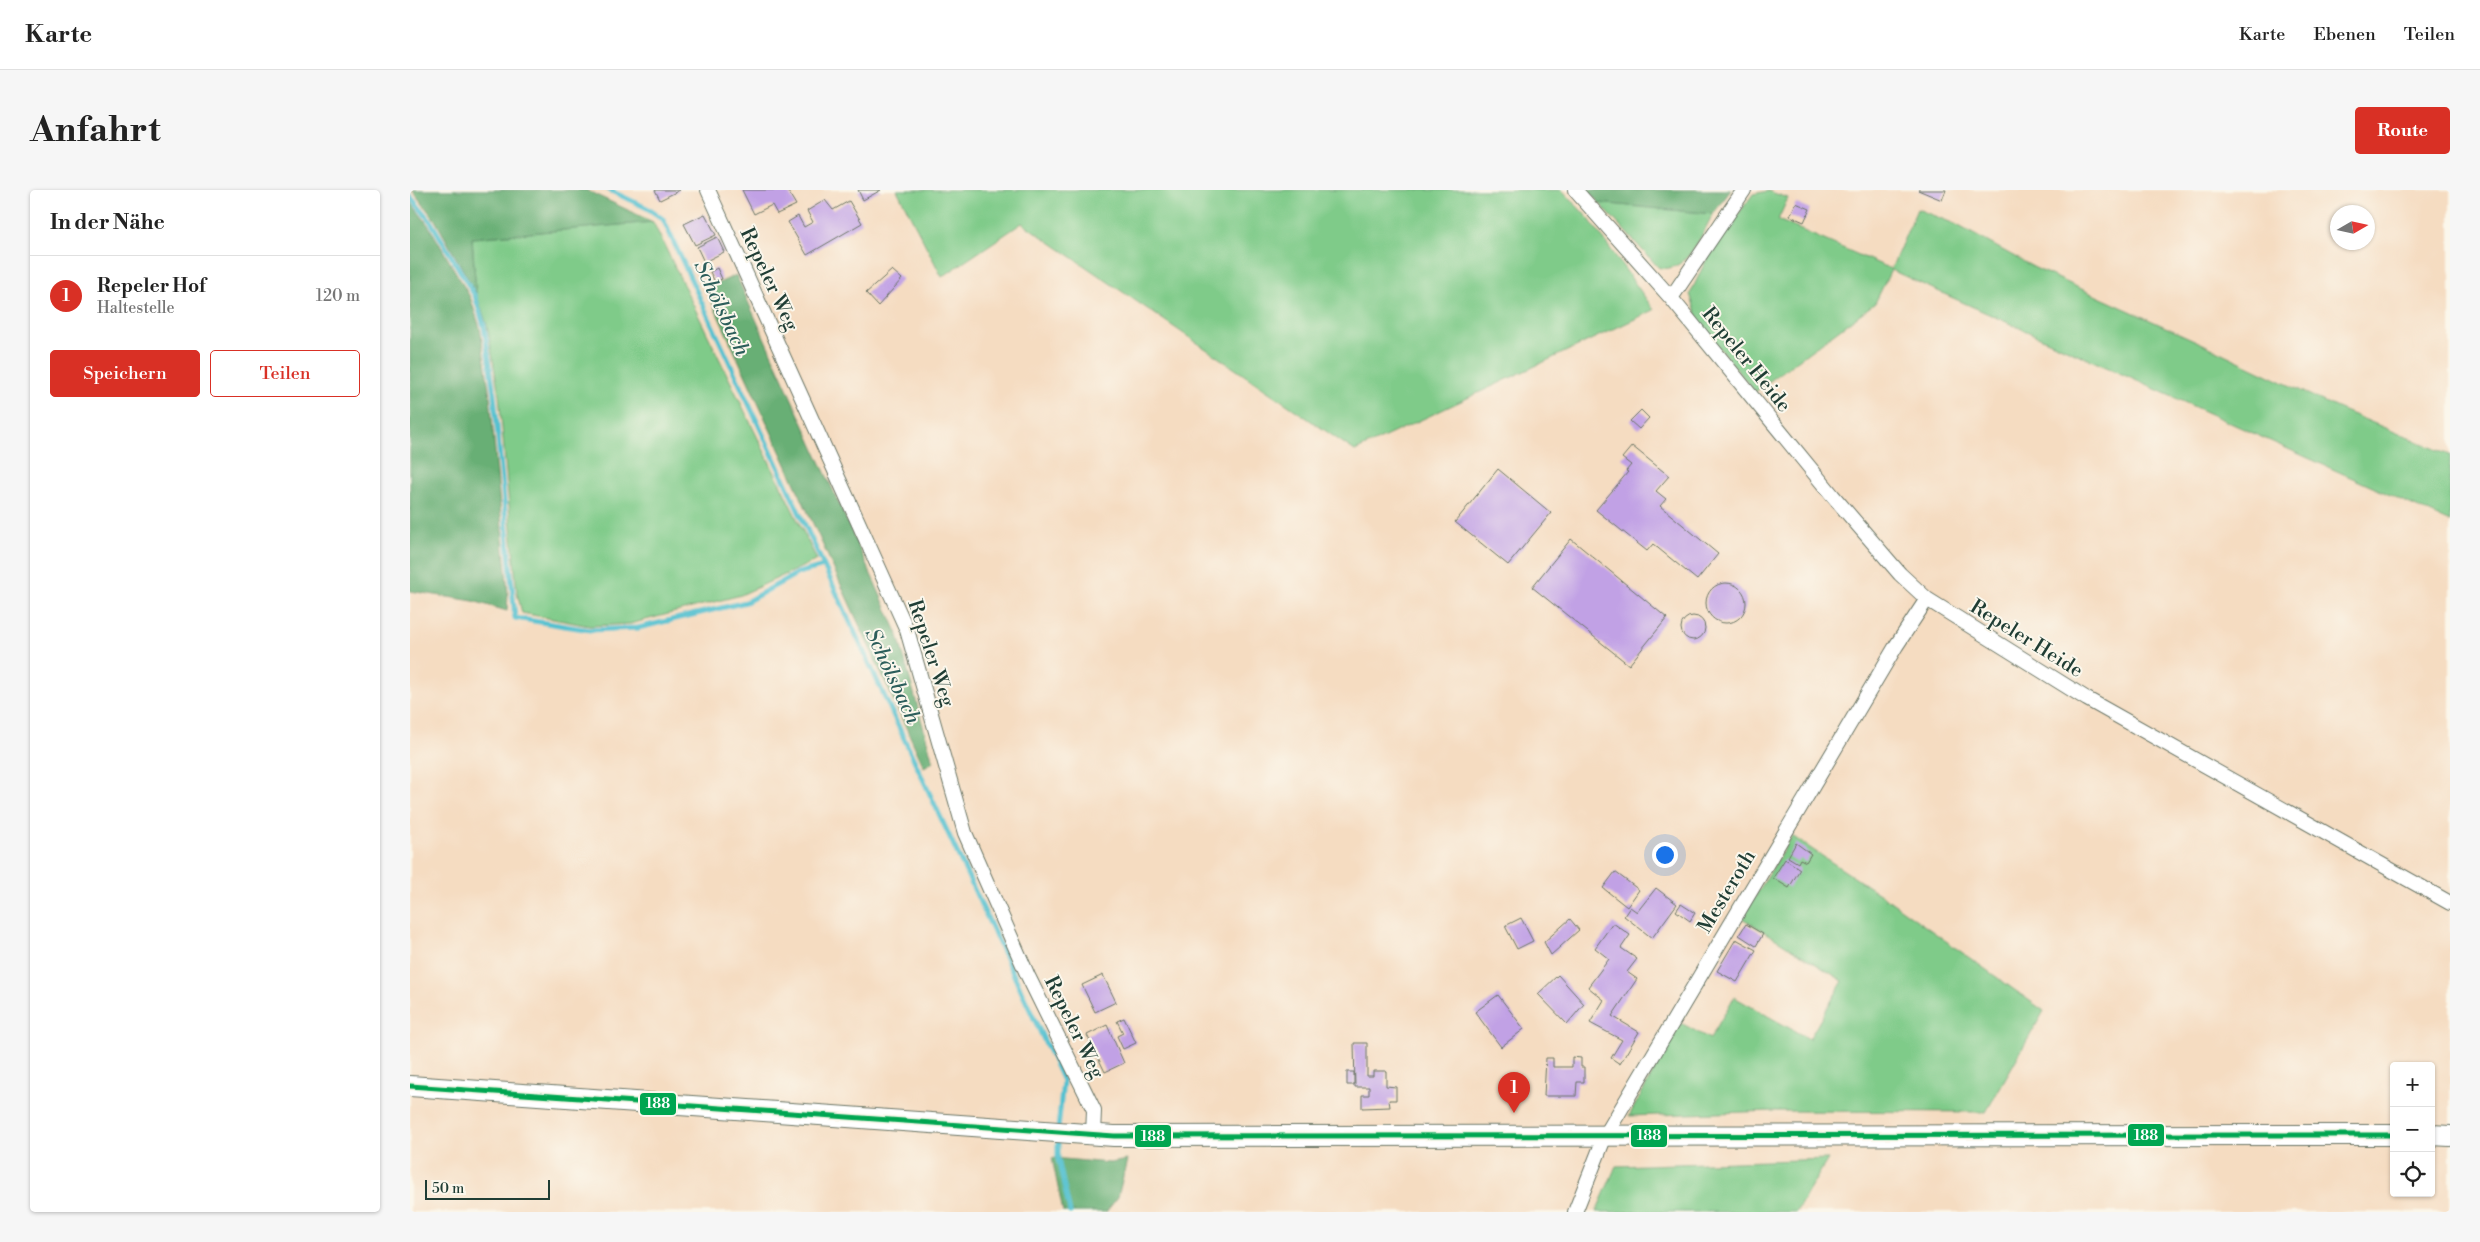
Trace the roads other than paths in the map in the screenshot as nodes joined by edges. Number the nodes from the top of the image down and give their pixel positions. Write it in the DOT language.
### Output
graph roads {
  1 [pos="708,190"];
  2 [pos="1575,190"];
  3 [pos="1744,190"];
  4 [pos="1671,298"];
  5 [pos="1927,599"];
  6 [pos="2450,903"];
  7 [pos="410,1086"];
  8 [pos="1093,1135"];
  9 [pos="2390,1135"];
  10 [pos="2435,1135"];
  11 [pos="1605,1136"];
  12 [pos="2450,1136"];
  13 [pos="1575,1212"];
  1 -- 8 [label="street, Repeler Weg"];
  2 -- 4 [label="street, Repeler Heide"];
  3 -- 4 [label="street"];
  4 -- 5 [label="street, Repeler Heide"];
  5 -- 6 [label="street, Repeler Heide"];
  5 -- 11 [label="street, Mesteroth"];
  7 -- 8 [label="main road"];
  8 -- 11 [label="main road"];
  9 -- 11 [label="main road"];
  10 -- 12 [label="main road"];
  11 -- 13 [label="street, Mesteroth"];
}
